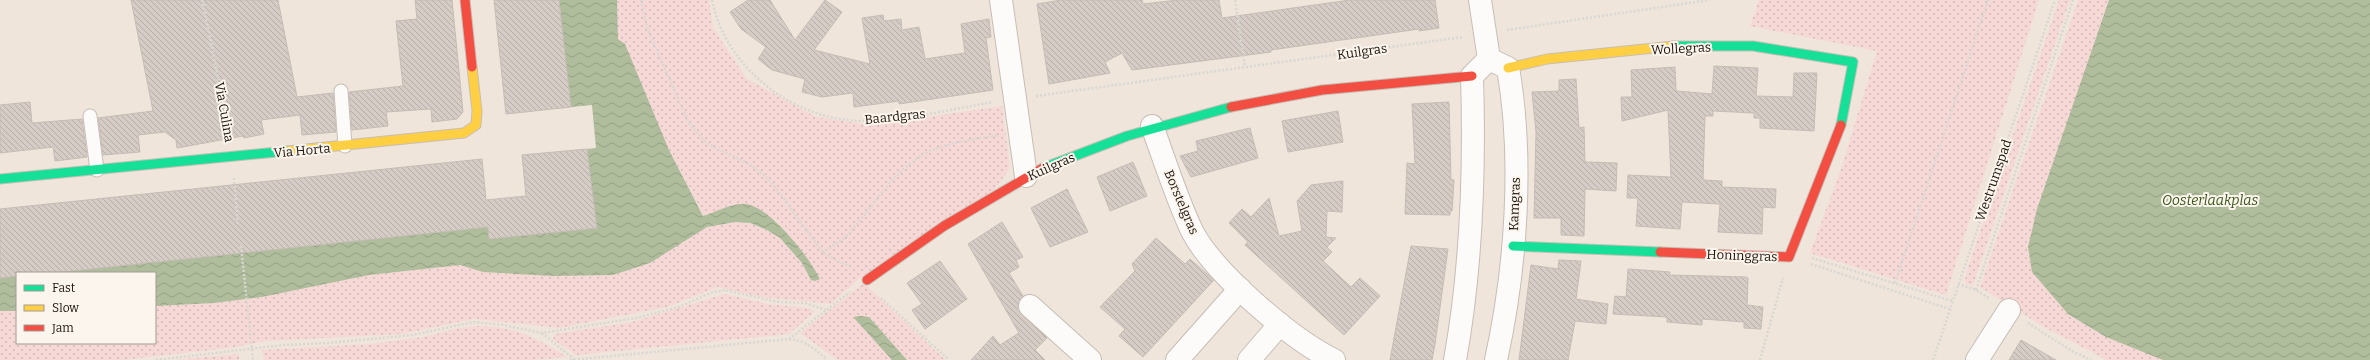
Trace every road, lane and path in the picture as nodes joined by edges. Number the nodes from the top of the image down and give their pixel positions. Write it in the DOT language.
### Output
graph roads {
  1 [pos="202,0"];
  2 [pos="465,0"];
  3 [pos="641,0"];
  4 [pos="712,0"];
  5 [pos="1001,0"];
  6 [pos="1235,0"];
  7 [pos="1480,0"];
  8 [pos="1709,0"];
  9 [pos="1988,0"];
  10 [pos="2055,0"];
  11 [pos="2074,0"];
  12 [pos="1486,34"];
  13 [pos="1853,62"];
  14 [pos="1499,64"];
  15 [pos="1245,67"];
  16 [pos="1472,76"];
  17 [pos="341,90"];
  18 [pos="1015,99"];
  19 [pos="90,116"];
  20 [pos="1152,126"];
  21 [pos="1002,134"];
  22 [pos="345,146"];
  23 [pos="232,156"];
  24 [pos="97,170"];
  25 [pos="1026,176"];
  26 [pos="0,178"];
  27 [pos="238,225"];
  28 [pos="241,246"];
  29 [pos="1513,246"];
  30 [pos="823,253"];
  31 [pos="1789,257"];
  32 [pos="867,280"];
  33 [pos="1895,283"];
  34 [pos="1958,284"];
  35 [pos="1240,289"];
  36 [pos="1952,301"];
  37 [pos="1030,306"];
  38 [pos="1950,309"];
  39 [pos="826,310"];
  40 [pos="2009,310"];
  41 [pos="1280,324"];
  42 [pos="542,333"];
  43 [pos="789,339"];
  44 [pos="251,349"];
  45 [pos="156,360"];
  46 [pos="253,360"];
  47 [pos="570,360"];
  48 [pos="575,360"];
  49 [pos="827,360"];
  50 [pos="949,360"];
  51 [pos="1090,360"];
  52 [pos="1177,360"];
  53 [pos="1249,360"];
  54 [pos="1334,360"];
  55 [pos="1455,360"];
  56 [pos="1496,360"];
  57 [pos="1760,360"];
  58 [pos="1933,360"];
  59 [pos="1977,360"];
  60 [pos="2091,360"];
  1 -- 23 [label="path, Via Culina"];
  2 -- 22 [label="street, Via Horta"];
  3 -- 30 [label="path"];
  4 -- 18 [label="path, Baardgras"];
  5 -- 18 [label="street"];
  6 -- 15 [label="path"];
  7 -- 12 [label="street, Kamgras"];
  8 -- 12 [label="path, Kuilgras"];
  9 -- 33 [label="path"];
  10 -- 34 [label="path, Westrumspad"];
  11 -- 34 [label="path"];
  12 -- 14 [label="street, Kamgras"];
  12 -- 15 [label="path, Kuilgras"];
  13 -- 14 [label="street, Wollegras"];
  13 -- 31 [label="street, Honinggras"];
  14 -- 16 [label="street"];
  14 -- 29 [label="street, Kamgras"];
  15 -- 18 [label="path, Kuilgras"];
  16 -- 20 [label="street, Kuilgras"];
  16 -- 55 [label="street"];
  17 -- 22 [label="lane"];
  18 -- 25 [label="street"];
  19 -- 24 [label="lane"];
  20 -- 25 [label="street, Kuilgras"];
  20 -- 35 [label="street, Borstelgras"];
  21 -- 30 [label="path"];
  22 -- 23 [label="street, Via Horta"];
  23 -- 24 [label="street, Via Horta"];
  23 -- 27 [label="path, Via Culina"];
  24 -- 26 [label="street, Via Horta"];
  25 -- 32 [label="street, Kuilgras"];
  28 -- 44 [label="path"];
  29 -- 31 [label="street, Honinggras"];
  29 -- 56 [label="street, Kamgras"];
  30 -- 32 [label="path"];
  31 -- 33 [label="path"];
  31 -- 38 [label="path"];
  31 -- 57 [label="path"];
  32 -- 39 [label="path"];
  32 -- 50 [label="path"];
  33 -- 36 [label="path"];
  34 -- 36 [label="path, Westrumspad"];
  35 -- 41 [label="street, Borstelgras"];
  35 -- 52 [label="street"];
  36 -- 38 [label="path, Westrumspad"];
  37 -- 51 [label="street"];
  38 -- 58 [label="path, Westrumspad"];
  39 -- 42 [label="path"];
  39 -- 43 [label="path"];
  40 -- 59 [label="street"];
  40 -- 60 [label="path"];
  41 -- 53 [label="street"];
  41 -- 54 [label="street, Borstelgras"];
  42 -- 44 [label="path"];
  42 -- 48 [label="path"];
  43 -- 48 [label="path"];
  43 -- 49 [label="path"];
  44 -- 45 [label="path"];
  44 -- 46 [label="path"];
  47 -- 48 [label="path"];
}
